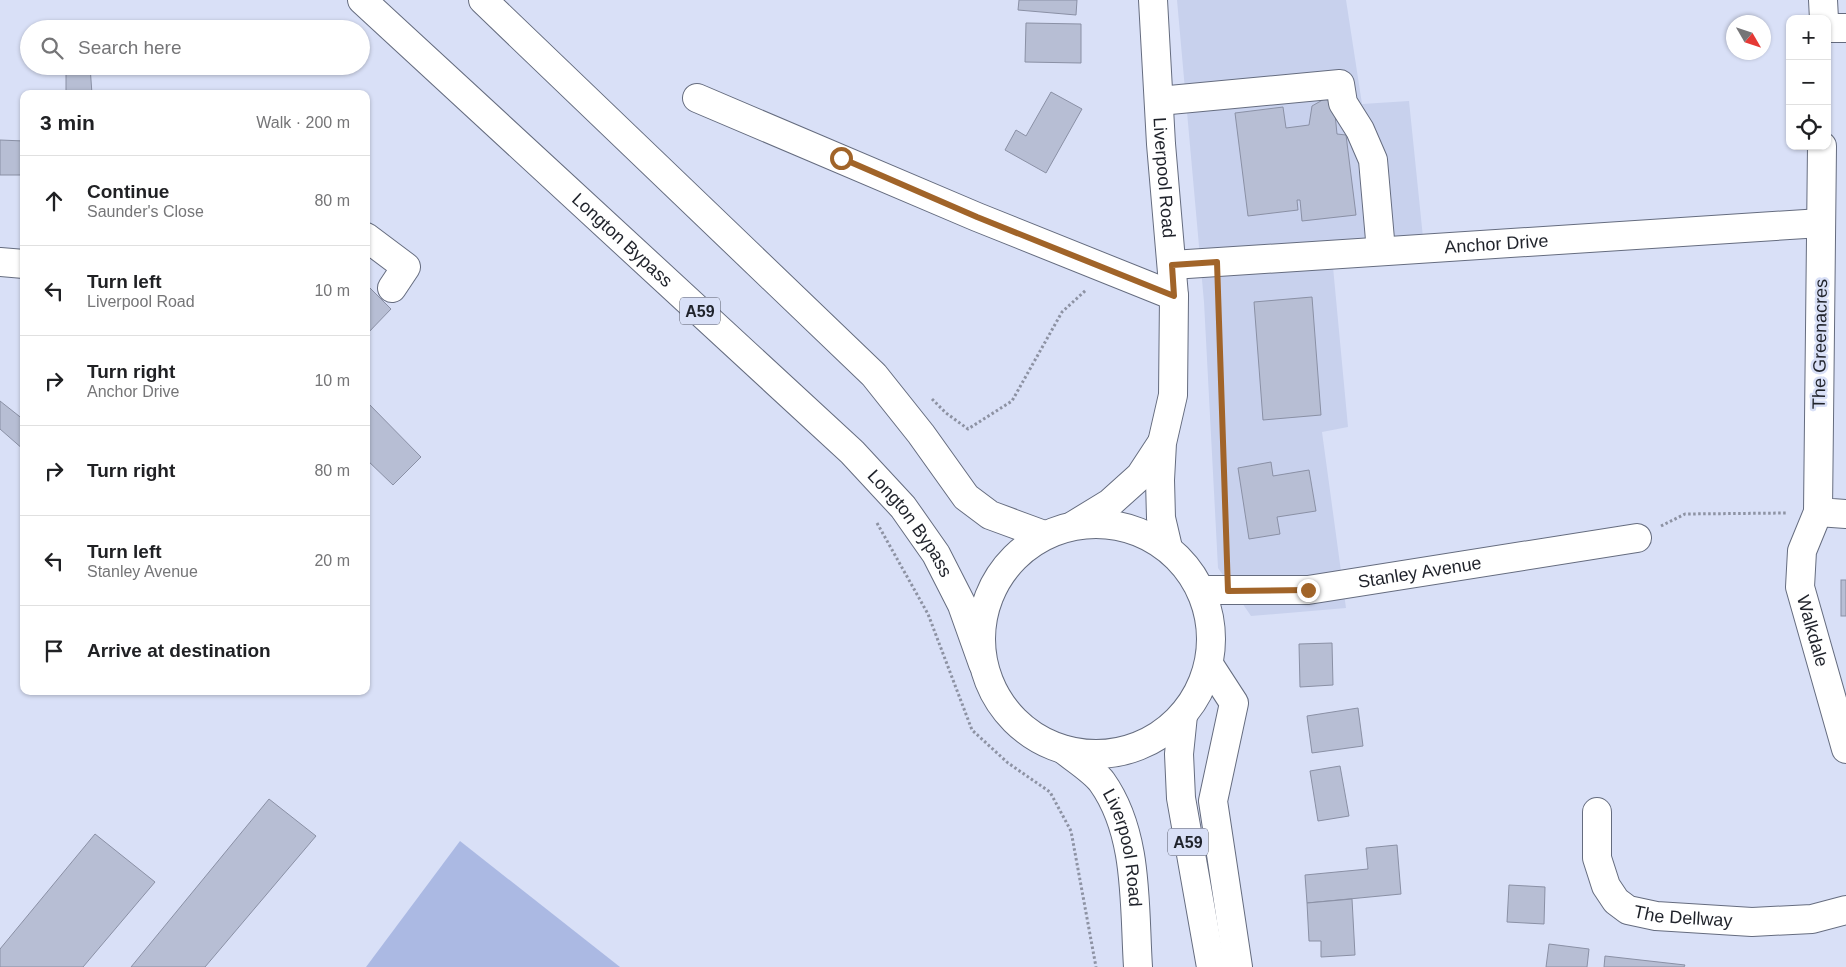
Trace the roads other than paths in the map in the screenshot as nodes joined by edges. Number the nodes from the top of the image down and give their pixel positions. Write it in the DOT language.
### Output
graph roads {
  1 [pos="362,0"];
  2 [pos="483,0"];
  3 [pos="1153,0"];
  4 [pos="1823,0"];
  5 [pos="1824,15"];
  6 [pos="1831,28"];
  7 [pos="1846,28"];
  8 [pos="697,98"];
  9 [pos="1159,101"];
  10 [pos="1822,150"];
  11 [pos="1821,223"];
  12 [pos="370,240"];
  13 [pos="1381,251"];
  14 [pos="0,262"];
  15 [pos="20,264"];
  16 [pos="1172,265"];
  17 [pos="392,288"];
  18 [pos="1174,296"];
  19 [pos="1162,442"];
  20 [pos="1818,512"];
  21 [pos="1846,514"];
  22 [pos="1074,525"];
  23 [pos="1044,536"];
  24 [pos="1637,538"];
  25 [pos="1168,548"];
  26 [pos="1202,590"];
  27 [pos="983,664"];
  28 [pos="1210,666"];
  29 [pos="1183,715"];
  30 [pos="1846,748"];
  31 [pos="1062,749"];
  32 [pos="1597,812"];
  33 [pos="1846,910"];
  34 [pos="1138,967"];
  35 [pos="1211,967"];
  36 [pos="1238,967"];
  1 -- 27 [label="main road, Longton Bypass / A59"];
  2 -- 23 [label="main road"];
  3 -- 9 [label="main road, Liverpool Road"];
  4 -- 5 [label="main road"];
  6 -- 7 [label="main road"];
  8 -- 18 [label="main road"];
  9 -- 13 [label="main road"];
  9 -- 16 [label="main road, Liverpool Road"];
  10 -- 11 [label="main road, The Greenacres"];
  11 -- 13 [label="main road, Anchor Drive"];
  11 -- 20 [label="main road, The Greenacres"];
  12 -- 17 [label="main road"];
  13 -- 16 [label="main road, Anchor Drive"];
  14 -- 15 [label="main road"];
  16 -- 18 [label="main road, Liverpool Road"];
  18 -- 19 [label="main road, Liverpool Road"];
  19 -- 22 [label="main road, Liverpool Road"];
  19 -- 25 [label="main road, Liverpool Road"];
  20 -- 21 [label="main road"];
  20 -- 30 [label="main road, Walkdale"];
  22 -- 23 [label="main road"];
  22 -- 25 [label="main road"];
  23 -- 27 [label="main road"];
  24 -- 26 [label="main road, Stanley Avenue"];
  25 -- 26 [label="main road"];
  26 -- 28 [label="main road"];
  27 -- 31 [label="main road, Longton Bypass"];
  28 -- 29 [label="main road"];
  28 -- 36 [label="main road"];
  29 -- 31 [label="main road"];
  29 -- 35 [label="main road, A59"];
  31 -- 34 [label="main road, Liverpool Road"];
  32 -- 33 [label="main road, The Dellway"];
}
